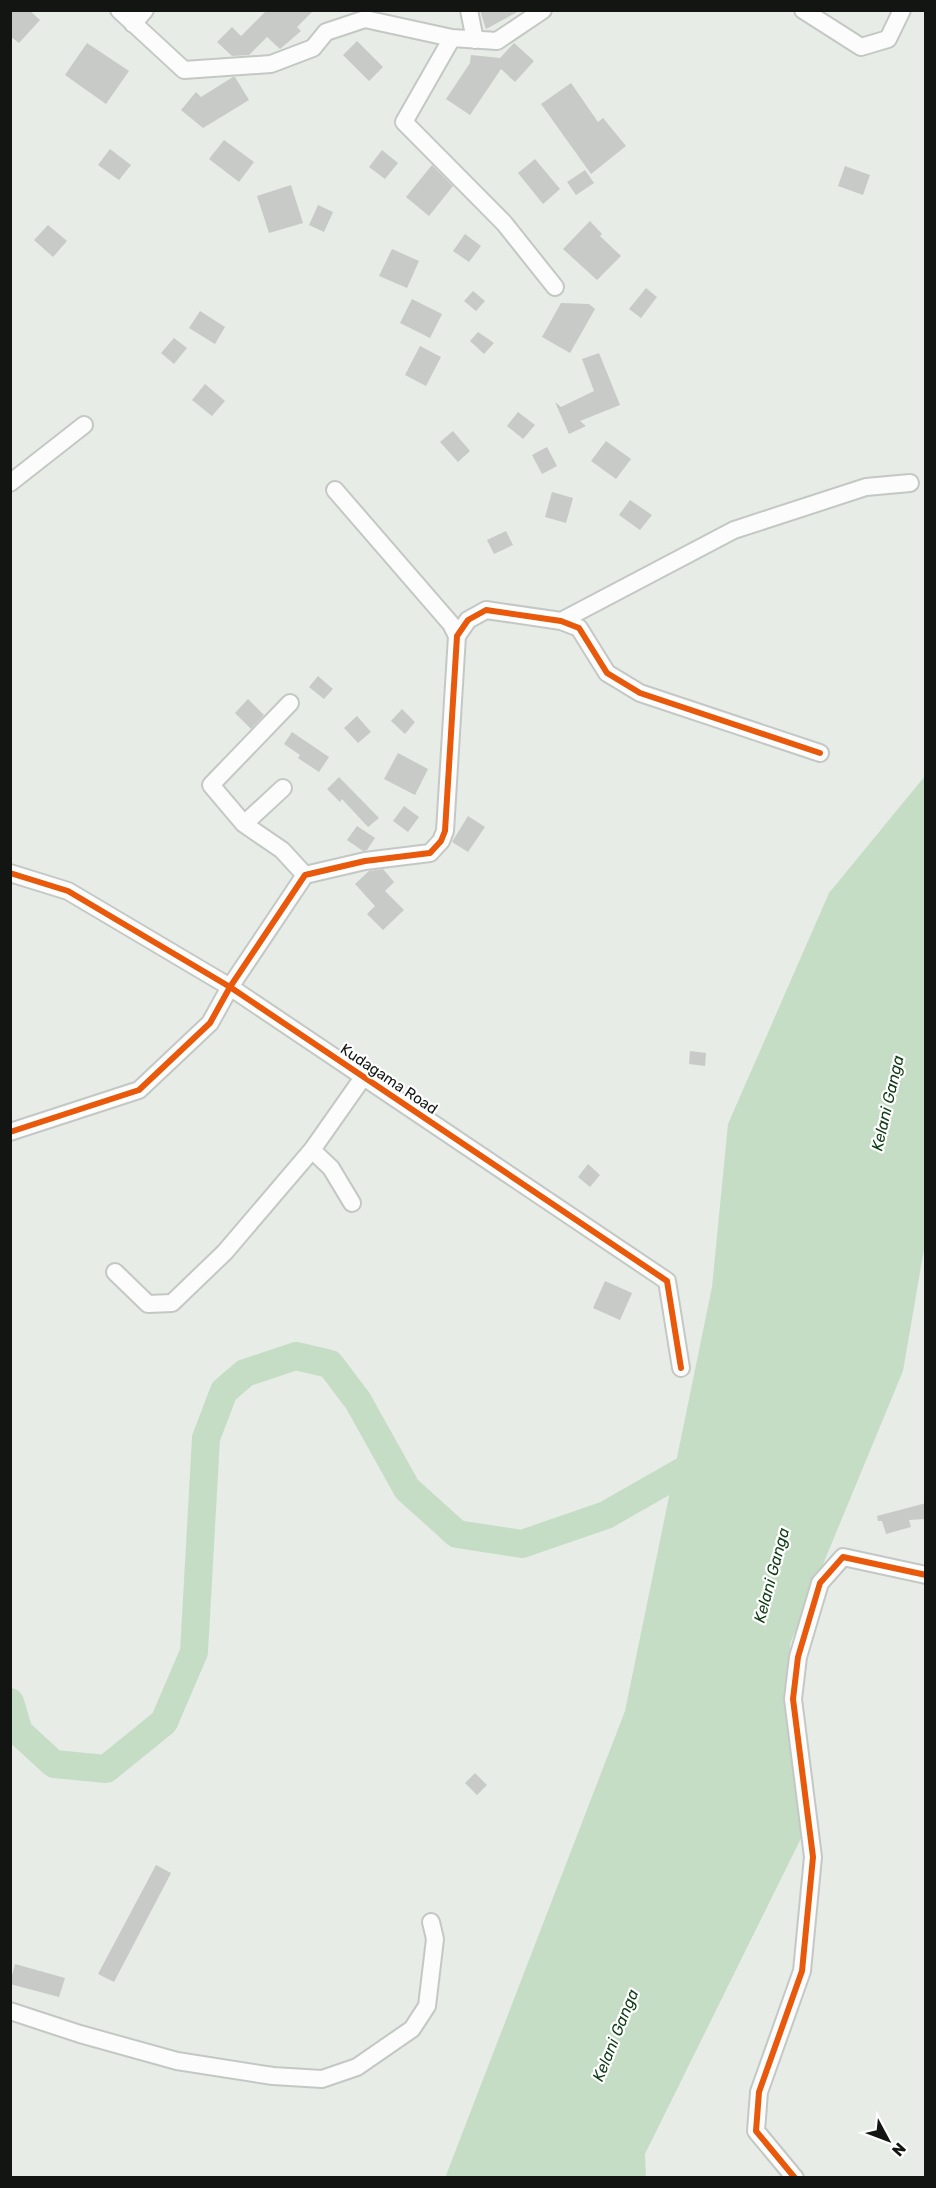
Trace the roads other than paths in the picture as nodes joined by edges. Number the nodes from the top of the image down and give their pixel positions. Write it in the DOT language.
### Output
graph roads {
  1 [pos="119,10"];
  2 [pos="145,10"];
  3 [pos="469,10"];
  4 [pos="543,10"];
  5 [pos="803,10"];
  6 [pos="902,10"];
  7 [pos="133,24"];
  8 [pos="452,38"];
  9 [pos="475,40"];
  10 [pos="555,287"];
  11 [pos="84,425"];
  12 [pos="10,483"];
  13 [pos="910,483"];
  14 [pos="335,490"];
  15 [pos="561,621"];
  16 [pos="457,636"];
  17 [pos="290,703"];
  18 [pos="820,753"];
  19 [pos="284,788"];
  20 [pos="244,824"];
  21 [pos="10,873"];
  22 [pos="305,875"];
  23 [pos="230,987"];
  24 [pos="363,1076"];
  25 [pos="10,1132"];
  26 [pos="312,1150"];
  27 [pos="352,1203"];
  28 [pos="115,1272"];
  29 [pos="681,1368"];
  30 [pos="926,1575"];
  31 [pos="431,1922"];
  32 [pos="10,2011"];
  33 [pos="795,2178"];
  1 -- 7 [label="street"];
  2 -- 7 [label="street"];
  3 -- 9 [label="street"];
  4 -- 9 [label="street"];
  5 -- 6 [label="street"];
  7 -- 8 [label="street"];
  8 -- 9 [label="street"];
  8 -- 10 [label="street"];
  11 -- 12 [label="street"];
  13 -- 15 [label="street"];
  14 -- 16 [label="street"];
  15 -- 16 [label="street"];
  15 -- 18 [label="street"];
  16 -- 22 [label="street"];
  17 -- 20 [label="street"];
  19 -- 20 [label="street"];
  20 -- 22 [label="street"];
  21 -- 23 [label="street, Kudagama Road"];
  22 -- 23 [label="street"];
  23 -- 24 [label="street, Kudagama Road"];
  23 -- 25 [label="street"];
  24 -- 26 [label="street"];
  24 -- 29 [label="street, Kudagama Road"];
  26 -- 27 [label="street"];
  26 -- 28 [label="street"];
  30 -- 33 [label="street"];
  31 -- 32 [label="street"];
}
